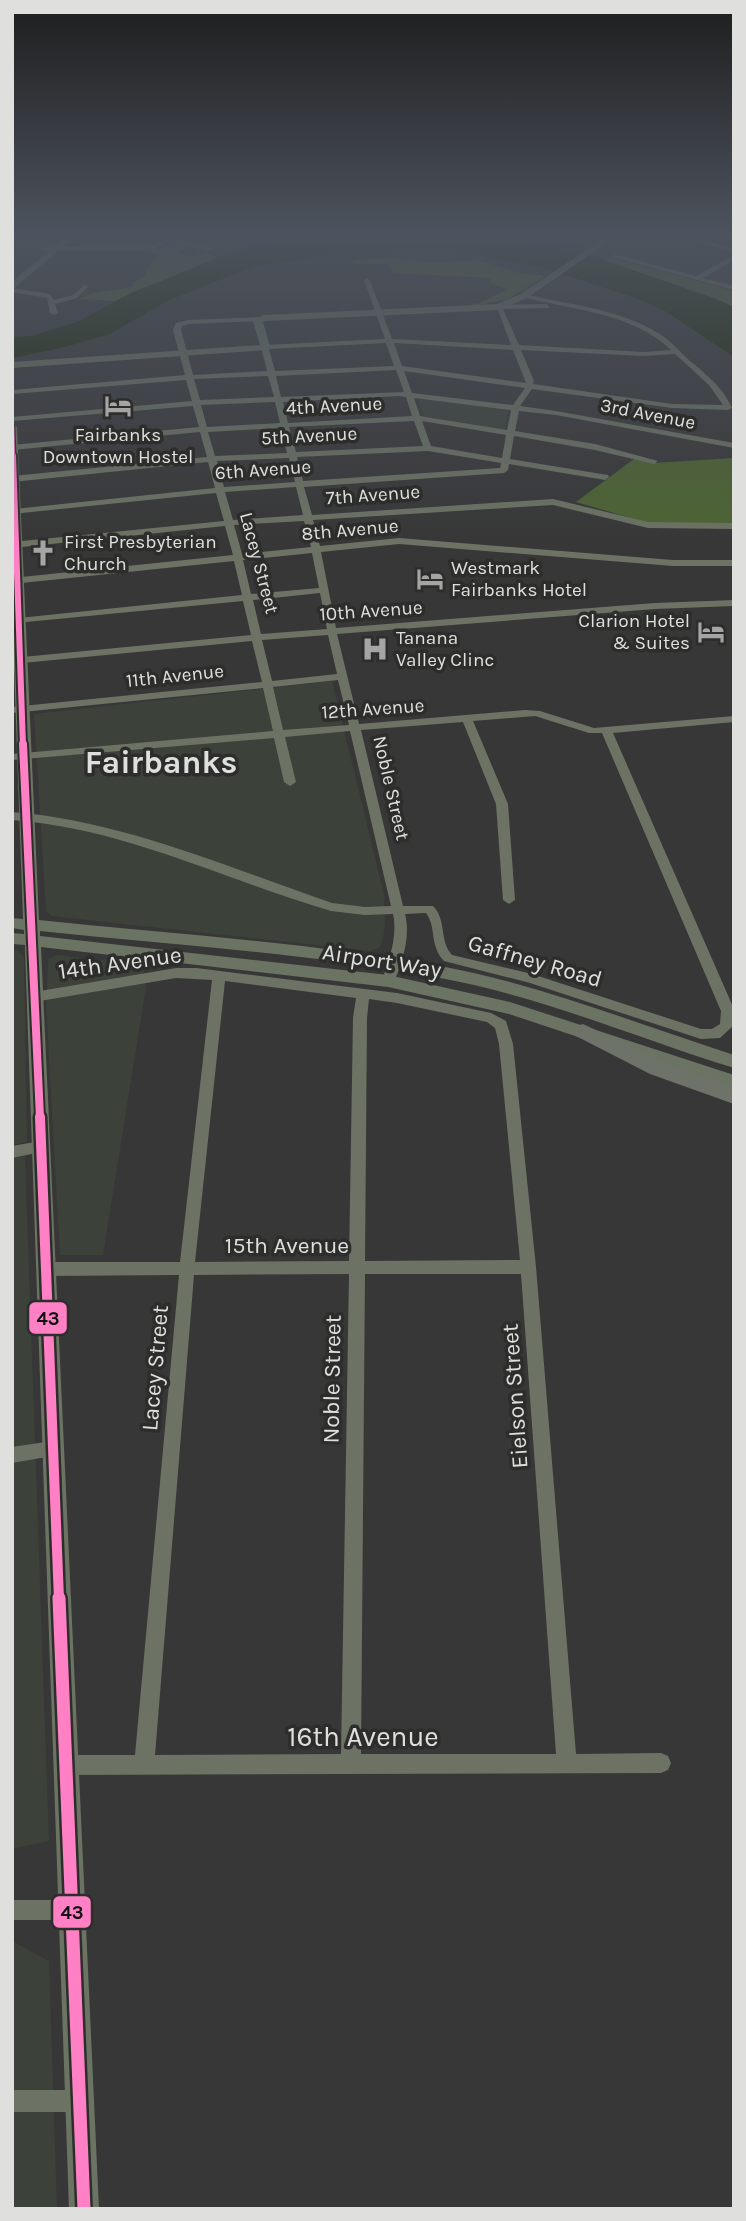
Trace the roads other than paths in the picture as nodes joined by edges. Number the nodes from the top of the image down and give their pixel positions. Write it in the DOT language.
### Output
graph roads {
  1 [pos="179,337"];
  2 [pos="263,337"];
  3 [pos="387,337"];
  4 [pos="513,337"];
  5 [pos="658,337"];
  6 [pos="389,341"];
  7 [pos="265,347"];
  8 [pos="519,348"];
  9 [pos="183,352"];
  10 [pos="678,352"];
  11 [pos="12,365"];
  12 [pos="400,368"];
  13 [pos="274,373"];
  14 [pos="190,377"];
  15 [pos="529,385"];
  16 [pos="12,392"];
  17 [pos="409,394"];
  18 [pos="279,398"];
  19 [pos="196,403"];
  20 [pos="515,408"];
  21 [pos="418,418"];
  22 [pos="12,419"];
  23 [pos="285,425"];
  24 [pos="12,427"];
  25 [pos="204,430"];
  26 [pos="509,433"];
  27 [pos="734,446"];
  28 [pos="13,448"];
  29 [pos="428,448"];
  30 [pos="293,454"];
  31 [pos="213,459"];
  32 [pos="506,460"];
  33 [pos="654,461"];
  34 [pos="605,477"];
  35 [pos="13,479"];
  36 [pos="300,484"];
  37 [pos="218,490"];
  38 [pos="14,512"];
  39 [pos="306,517"];
  40 [pos="227,523"];
  41 [pos="734,526"];
  42 [pos="14,545"];
  43 [pos="316,550"];
  44 [pos="238,557"];
  45 [pos="734,563"];
  46 [pos="15,581"];
  47 [pos="323,590"];
  48 [pos="246,597"];
  49 [pos="734,603"];
  50 [pos="19,621"];
  51 [pos="332,632"];
  52 [pos="257,638"];
  53 [pos="16,661"];
  54 [pos="342,677"];
  55 [pos="267,684"];
  56 [pos="18,710"];
  57 [pos="467,719"];
  58 [pos="734,719"];
  59 [pos="356,728"];
  60 [pos="606,730"];
  61 [pos="280,733"];
  62 [pos="18,756"];
  63 [pos="290,782"];
  64 [pos="19,816"];
  65 [pos="509,900"];
  66 [pos="398,909"];
  67 [pos="12,923"];
  68 [pos="32,932"];
  69 [pos="12,938"];
  70 [pos="395,964"];
  71 [pos="219,976"];
  72 [pos="388,981"];
  73 [pos="363,995"];
  74 [pos="34,997"];
  75 [pos="501,1025"];
  76 [pos="583,1031"];
  77 [pos="734,1062"];
  78 [pos="734,1082"];
  79 [pos="734,1096"];
  80 [pos="41,1147"];
  81 [pos="12,1152"];
  82 [pos="528,1267"];
  83 [pos="187,1268"];
  84 [pos="356,1268"];
  85 [pos="46,1269"];
  86 [pos="52,1449"];
  87 [pos="12,1455"];
  88 [pos="661,1763"];
  89 [pos="351,1764"];
  90 [pos="567,1764"];
  91 [pos="66,1765"];
  92 [pos="144,1765"];
  93 [pos="12,1910"];
  94 [pos="72,1910"];
  95 [pos="12,2101"];
  96 [pos="80,2101"];
  97 [pos="84,2209"];
  1 -- 9 [label="street, Lacey Street"];
  2 -- 7 [label="main road, Noble Street"];
  3 -- 6 [label="street"];
  4 -- 8 [label="street"];
  5 -- 10 [label="street"];
  6 -- 7 [label="street"];
  6 -- 8 [label="street"];
  6 -- 12 [label="street"];
  7 -- 9 [label="main road"];
  7 -- 13 [label="street, Noble Street"];
  8 -- 10 [label="street"];
  8 -- 15 [label="street"];
  9 -- 11 [label="main road"];
  9 -- 14 [label="street, Lacey Street"];
  10 -- 15 [label="street"];
  12 -- 13 [label="street"];
  12 -- 15 [label="street"];
  12 -- 17 [label="street"];
  13 -- 14 [label="street"];
  13 -- 18 [label="street, Noble Street"];
  14 -- 16 [label="street"];
  14 -- 19 [label="street, Lacey Street"];
  15 -- 20 [label="street"];
  17 -- 18 [label="street, 3rd Avenue"];
  17 -- 20 [label="street, 3rd Avenue"];
  17 -- 21 [label="street"];
  18 -- 19 [label="street, 3rd Avenue"];
  18 -- 23 [label="street, Noble Street"];
  19 -- 22 [label="street, 3rd Avenue"];
  19 -- 25 [label="street, Lacey Street"];
  20 -- 26 [label="street"];
  20 -- 27 [label="street, 3rd Avenue"];
  21 -- 23 [label="street, 4th Avenue"];
  21 -- 26 [label="street, 4th Avenue"];
  21 -- 29 [label="street"];
  23 -- 25 [label="street, 4th Avenue"];
  23 -- 30 [label="street, Noble Street"];
  24 -- 28 [label="main road"];
  25 -- 28 [label="street, 4th Avenue"];
  25 -- 31 [label="street, Lacey Street"];
  26 -- 32 [label="street"];
  26 -- 33 [label="street, 4th Avenue"];
  28 -- 35 [label="main road"];
  29 -- 30 [label="street, 5th Avenue"];
  29 -- 32 [label="street, 5th Avenue"];
  30 -- 31 [label="street, 5th Avenue"];
  30 -- 36 [label="street, Noble Street"];
  31 -- 35 [label="street, 5th Avenue"];
  31 -- 37 [label="street, Lacey Street"];
  32 -- 34 [label="street, 5th Avenue"];
  32 -- 36 [label="street, 6th Avenue"];
  35 -- 38 [label="main road"];
  36 -- 37 [label="street, 6th Avenue"];
  36 -- 39 [label="street, Noble Street"];
  37 -- 38 [label="street, 6th Avenue"];
  37 -- 40 [label="street, Lacey Street"];
  38 -- 42 [label="main road"];
  39 -- 40 [label="street, 7th Avenue"];
  39 -- 41 [label="street, 7th Avenue"];
  39 -- 43 [label="street, Noble Street"];
  40 -- 42 [label="street, 7th Avenue"];
  40 -- 44 [label="street, Lacey Street"];
  42 -- 46 [label="main road"];
  43 -- 44 [label="street, 8th Avenue"];
  43 -- 45 [label="street, 8th Avenue"];
  43 -- 47 [label="street, Noble Street"];
  44 -- 46 [label="street, 8th Avenue"];
  44 -- 48 [label="street, Lacey Street"];
  46 -- 50 [label="main road"];
  47 -- 48 [label="street"];
  47 -- 51 [label="street, Noble Street"];
  48 -- 50 [label="street"];
  48 -- 52 [label="street, Lacey Street"];
  49 -- 51 [label="street, 10th Avenue"];
  50 -- 53 [label="main road"];
  51 -- 52 [label="street, 10th Avenue"];
  51 -- 54 [label="street, Noble Street"];
  52 -- 53 [label="street, 10th Avenue"];
  52 -- 55 [label="street, Lacey Street"];
  53 -- 56 [label="main road"];
  54 -- 55 [label="street, 11th Avenue"];
  54 -- 59 [label="street, Noble Street"];
  55 -- 56 [label="street, 11th Avenue"];
  55 -- 61 [label="street, Lacey Street"];
  56 -- 62 [label="main road"];
  57 -- 59 [label="street, 12th Avenue"];
  57 -- 60 [label="street, 12th Avenue"];
  57 -- 65 [label="street"];
  58 -- 60 [label="street, 12th Avenue"];
  59 -- 61 [label="street, 12th Avenue"];
  59 -- 66 [label="street, Noble Street"];
  60 -- 66 [label="street, Gaffney Road"];
  61 -- 62 [label="street, 12th Avenue"];
  61 -- 63 [label="street, Lacey Street"];
  62 -- 64 [label="main road"];
  64 -- 66 [label="street, Gaffney Road"];
  64 -- 68 [label="main road"];
  66 -- 70 [label="street, Noble Street"];
  67 -- 68 [label="main road, Airport Way"];
  68 -- 69 [label="main road, Airport Way"];
  68 -- 70 [label="main road, Airport Way"];
  68 -- 72 [label="main road, Airport Way"];
  68 -- 74 [label="main road"];
  70 -- 72 [label="street, Noble Street"];
  70 -- 77 [label="main road, Airport Way"];
  71 -- 73 [label="street, 14th Avenue"];
  71 -- 74 [label="street, 14th Avenue"];
  71 -- 83 [label="street, Lacey Street"];
  72 -- 76 [label="main road, Airport Way"];
  73 -- 75 [label="street, 14th Avenue"];
  73 -- 84 [label="street, Noble Street"];
  74 -- 80 [label="main road"];
  75 -- 82 [label="street, Eielson Street"];
  76 -- 78 [label="main road, Airport Way"];
  76 -- 79 [label="highway"];
  80 -- 81 [label="street"];
  80 -- 85 [label="main road"];
  82 -- 84 [label="street, 15th Avenue"];
  82 -- 90 [label="street, Eielson Street"];
  83 -- 84 [label="street, 15th Avenue"];
  83 -- 85 [label="street, 15th Avenue"];
  83 -- 92 [label="street, Lacey Street"];
  84 -- 89 [label="street, Noble Street"];
  85 -- 86 [label="main road"];
  86 -- 87 [label="street"];
  86 -- 91 [label="main road"];
  88 -- 90 [label="street, 16th Avenue"];
  89 -- 90 [label="street, 16th Avenue"];
  89 -- 92 [label="street, 16th Avenue"];
  91 -- 92 [label="street, 16th Avenue"];
  91 -- 94 [label="main road"];
  93 -- 94 [label="street"];
  94 -- 96 [label="main road"];
  95 -- 96 [label="street"];
  96 -- 97 [label="main road"];
}
